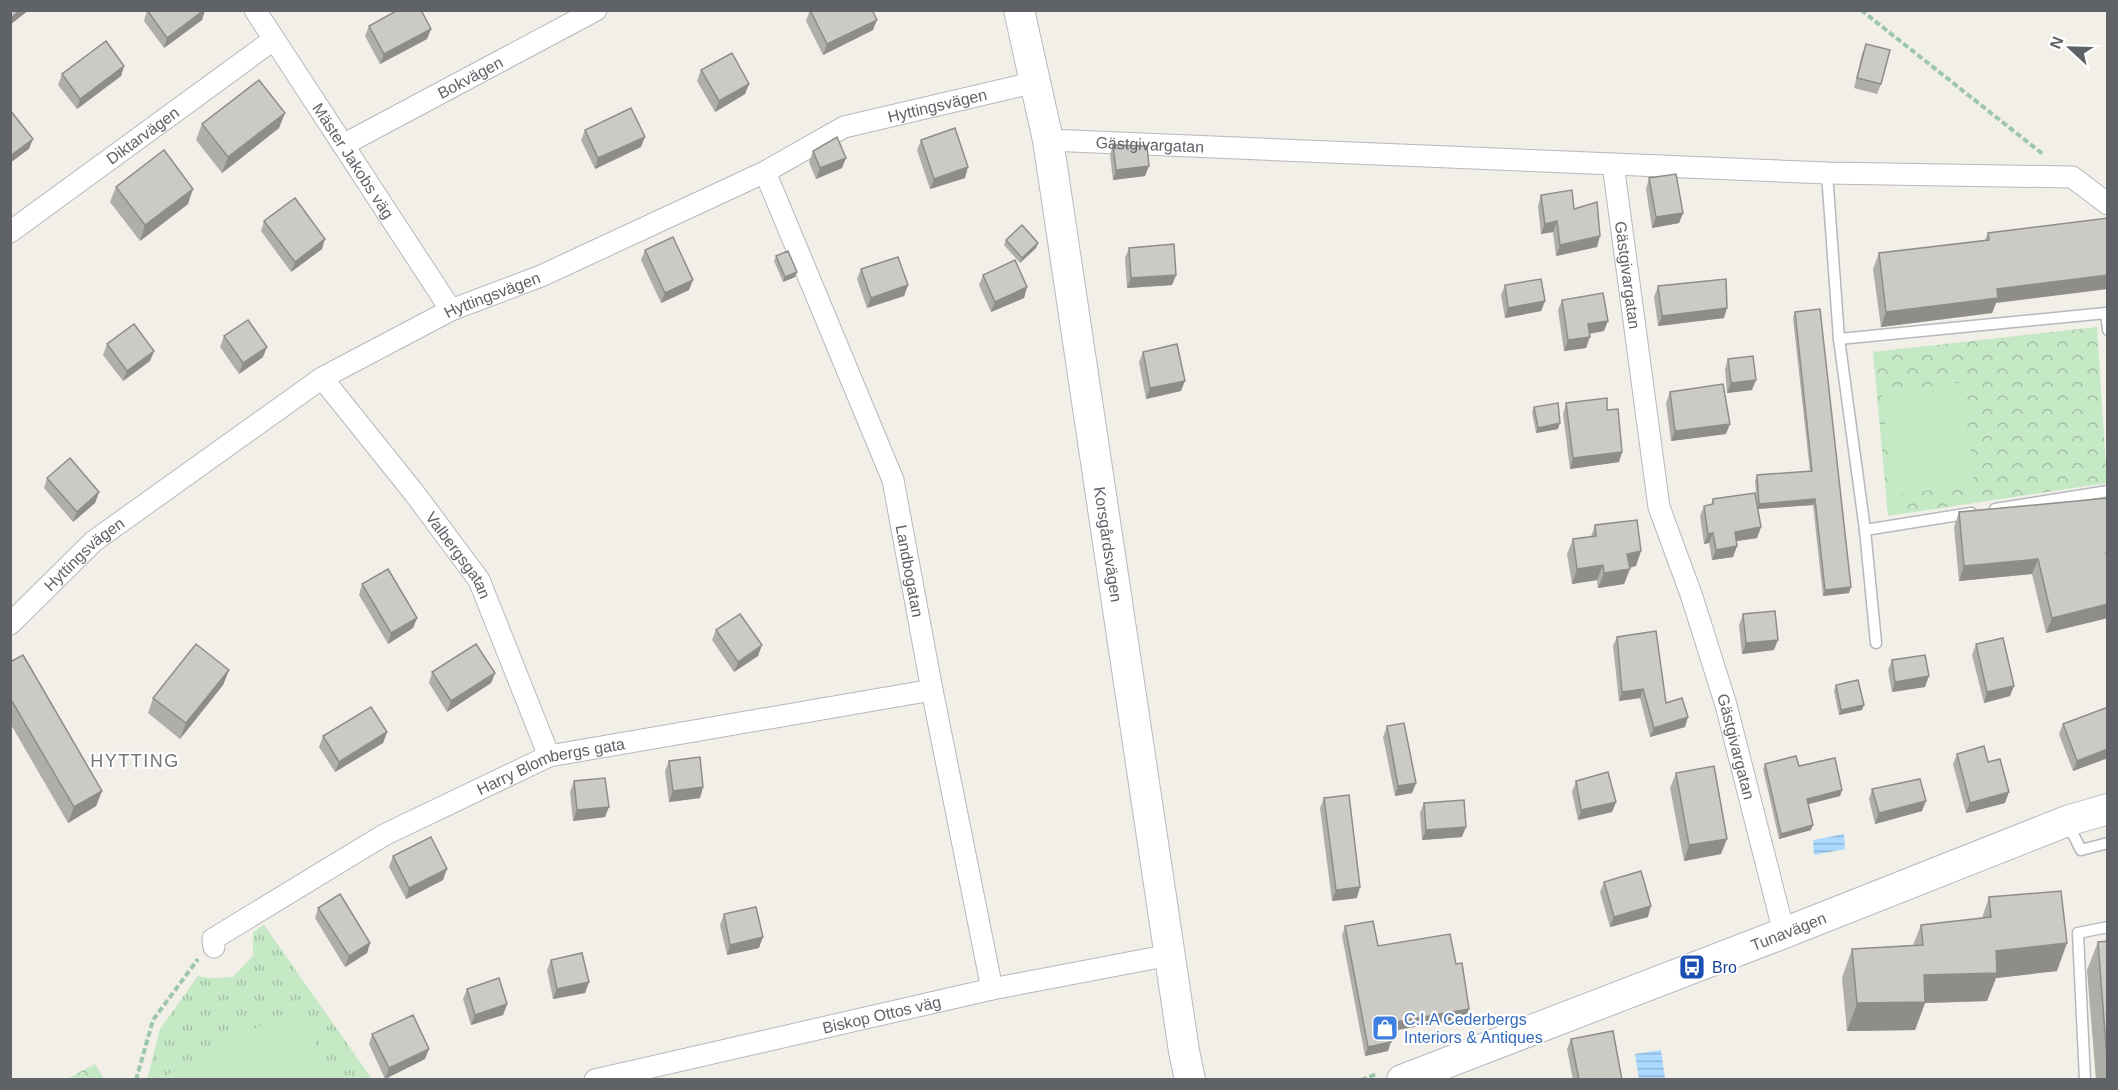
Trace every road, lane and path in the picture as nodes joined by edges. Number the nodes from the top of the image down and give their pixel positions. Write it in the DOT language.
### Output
graph roads {
  1 [pos="255,10"];
  2 [pos="596,10"];
  3 [pos="1018,10"];
  4 [pos="1861,10"];
  5 [pos="273,40"];
  6 [pos="1036,82"];
  7 [pos="1048,140"];
  8 [pos="343,144"];
  9 [pos="1613,164"];
  10 [pos="765,171"];
  11 [pos="1827,172"];
  12 [pos="2072,177"];
  13 [pos="2108,204"];
  14 [pos="10,232"];
  15 [pos="451,310"];
  16 [pos="2108,330"];
  17 [pos="1839,339"];
  18 [pos="322,378"];
  19 [pos="2108,491"];
  20 [pos="1865,530"];
  21 [pos="10,624"];
  22 [pos="1876,643"];
  23 [pos="932,690"];
  24 [pos="549,756"];
  25 [pos="2108,808"];
  26 [pos="2067,821"];
  27 [pos="2108,843"];
  28 [pos="2108,927"];
  29 [pos="1784,933"];
  30 [pos="214,943"];
  31 [pos="1170,955"];
  32 [pos="992,989"];
  33 [pos="111,1080"];
  34 [pos="116,1080"];
  35 [pos="136,1080"];
  36 [pos="596,1080"];
  37 [pos="1190,1080"];
  38 [pos="1402,1080"];
  39 [pos="2085,1080"];
  1 -- 5 [label="street, Mäster Jakobs väg"];
  2 -- 8 [label="street, Bokvägen"];
  3 -- 6 [label="street, Korsgårdsvägen"];
  4 -- 12 [label="path"];
  5 -- 8 [label="street, Mäster Jakobs väg"];
  5 -- 14 [label="street, Diktarvägen"];
  6 -- 7 [label="street, Korsgårdsvägen"];
  6 -- 10 [label="street, Hyttingsvägen"];
  7 -- 9 [label="street, Gästgivargatan"];
  7 -- 31 [label="street, Korsgårdsvägen"];
  8 -- 15 [label="street, Mäster Jakobs väg"];
  9 -- 11 [label="street"];
  9 -- 29 [label="street, Gästgivargatan"];
  10 -- 15 [label="street, Hyttingsvägen"];
  10 -- 23 [label="street, Landbogatan"];
  11 -- 12 [label="street"];
  11 -- 17 [label="lane"];
  12 -- 13 [label="street"];
  15 -- 18 [label="street, Hyttingsvägen"];
  16 -- 17 [label="lane"];
  17 -- 20 [label="lane"];
  18 -- 21 [label="street, Hyttingsvägen"];
  18 -- 24 [label="street, Valbergsgatan"];
  19 -- 20 [label="lane"];
  20 -- 22 [label="lane"];
  23 -- 24 [label="street, Harry Blombergs gata"];
  23 -- 32 [label="street, Landbogatan"];
  24 -- 30 [label="street, Harry Blombergs gata"];
  25 -- 26 [label="street, Tunavägen"];
  26 -- 27 [label="lane"];
  26 -- 29 [label="street, Tunavägen"];
  28 -- 39 [label="lane"];
  29 -- 38 [label="street, Tunavägen"];
  30 -- 35 [label="path"];
  31 -- 32 [label="street, Biskop Ottos väg"];
  31 -- 37 [label="street, Korsgårdsvägen"];
  32 -- 36 [label="street, Biskop Ottos väg"];
  33 -- 34 [label="path"];
}
